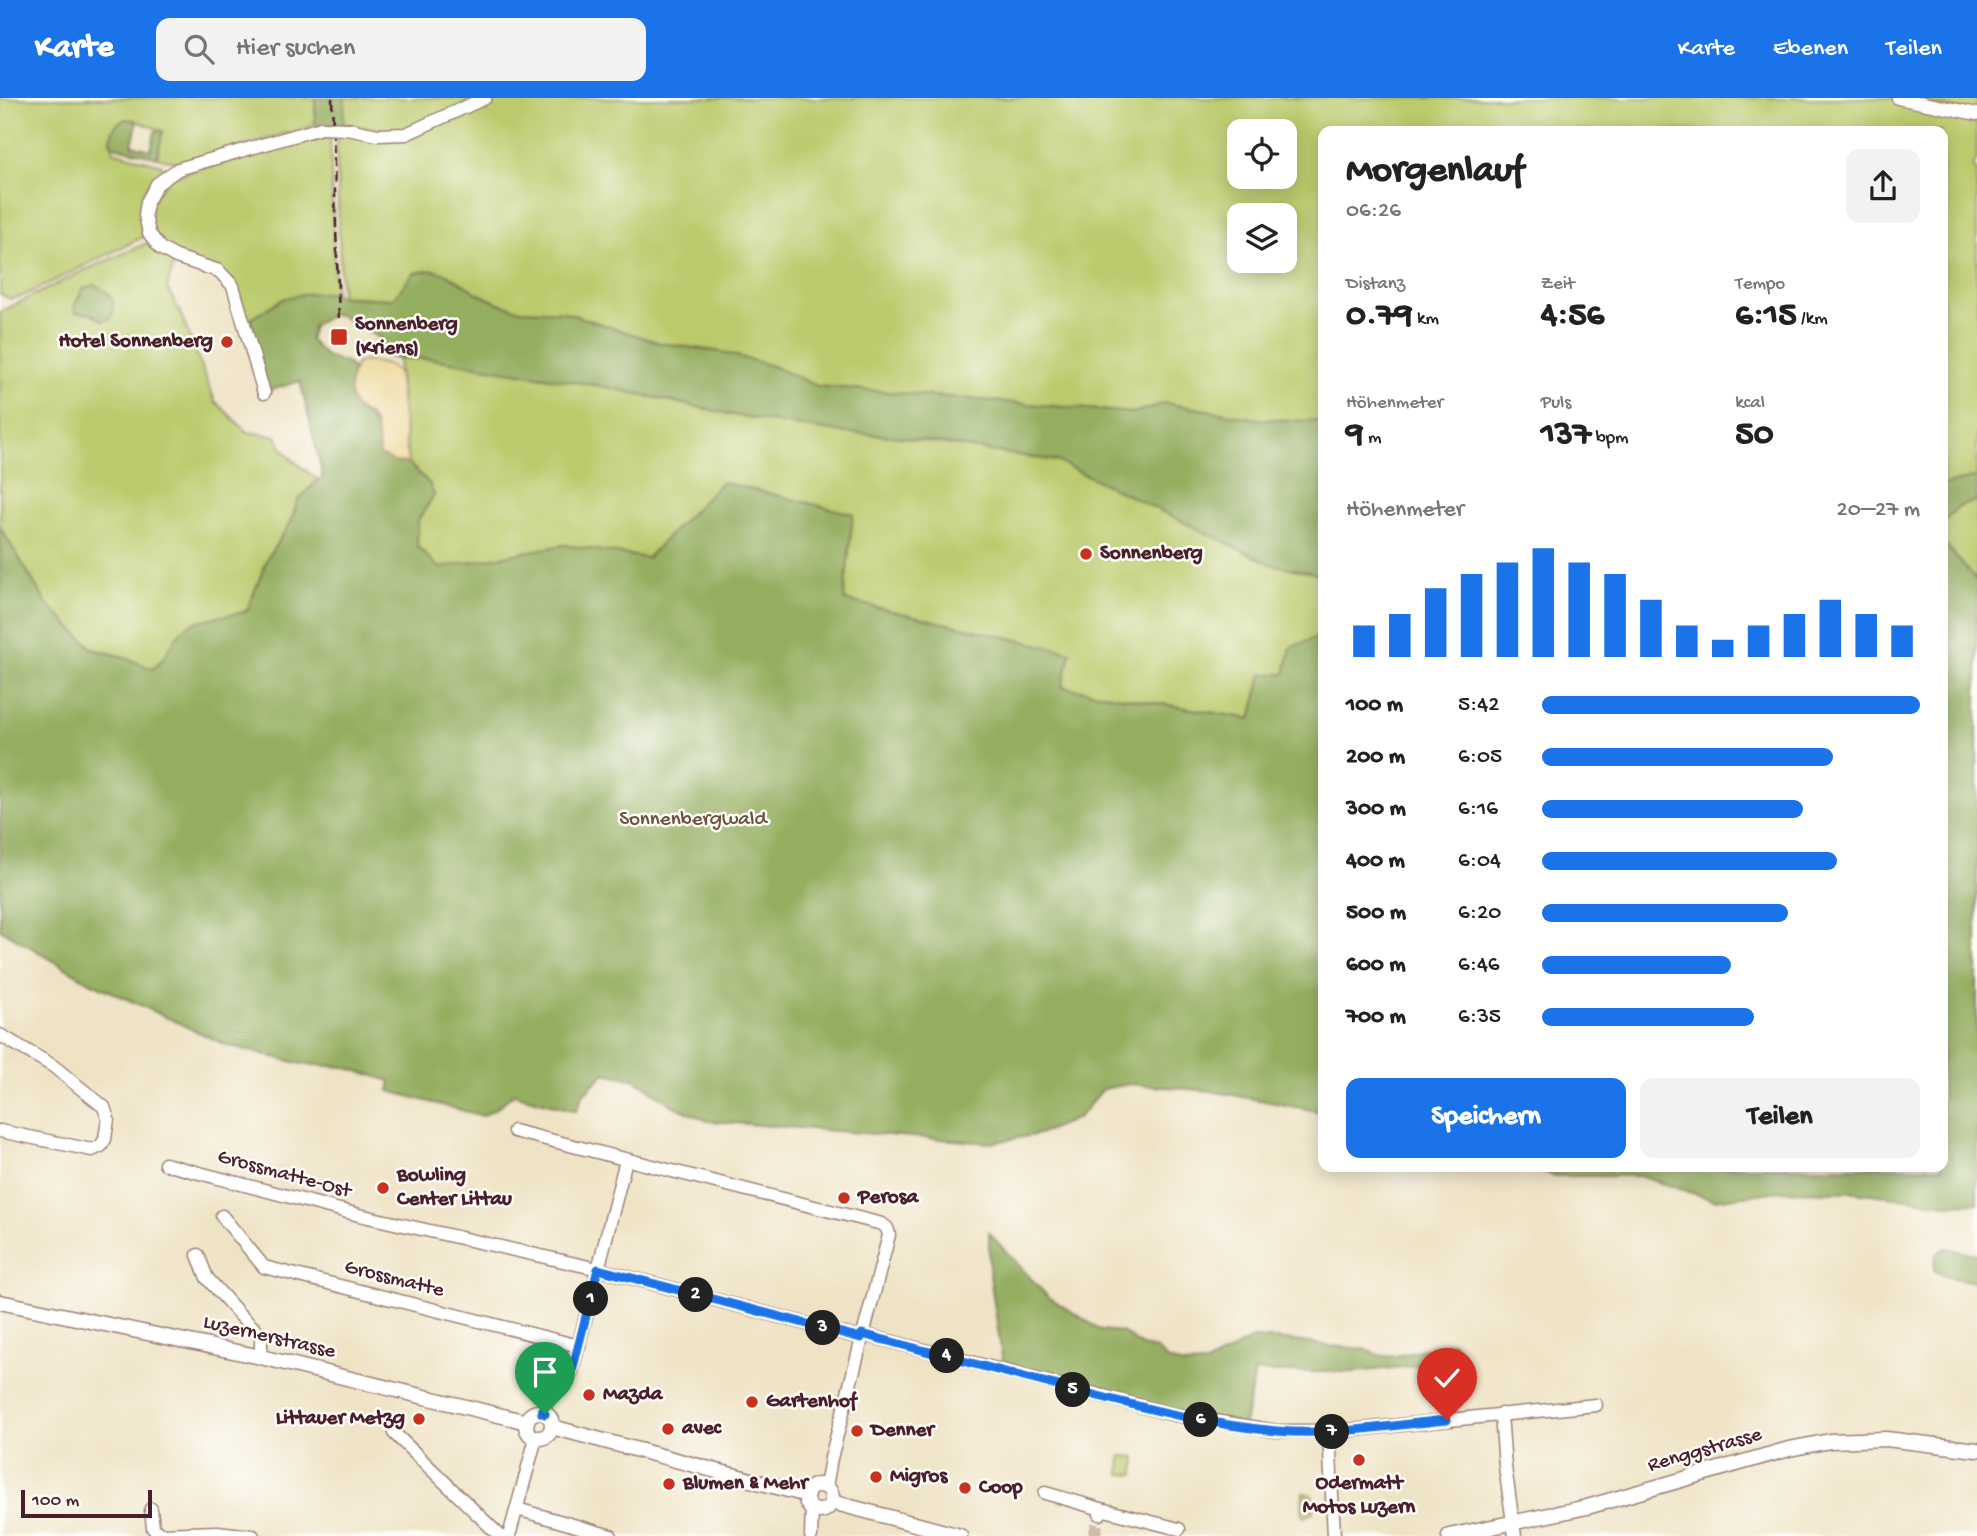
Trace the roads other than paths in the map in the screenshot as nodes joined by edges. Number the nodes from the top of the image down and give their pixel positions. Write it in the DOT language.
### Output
graph roads {
  1 [pos="485,98"];
  2 [pos="1898,98"];
  3 [pos="1977,114"];
  4 [pos="264,393"];
  5 [pos="0,1035"];
  6 [pos="0,1131"];
  7 [pos="514,1131"];
  8 [pos="626,1160"];
  9 [pos="165,1164"];
  10 [pos="222,1216"];
  11 [pos="198,1255"];
  12 [pos="598,1269"];
  13 [pos="0,1302"];
  14 [pos="862,1336"];
  15 [pos="579,1346"];
  16 [pos="261,1357"];
  17 [pos="1596,1405"];
  18 [pos="542,1413"];
  19 [pos="1501,1414"];
  20 [pos="527,1422"];
  21 [pos="552,1427"];
  22 [pos="1329,1432"];
  23 [pos="394,1433"];
  24 [pos="536,1438"];
  25 [pos="1977,1450"];
  26 [pos="1045,1493"];
  27 [pos="819,1498"];
  28 [pos="151,1509"];
  29 [pos="517,1509"];
  30 [pos="1179,1529"];
  31 [pos="915,1530"];
  32 [pos="1514,1530"];
  33 [pos="811,1535"];
  34 [pos="253,1536"];
  35 [pos="500,1536"];
  36 [pos="509,1536"];
  37 [pos="611,1536"];
  38 [pos="960,1536"];
  39 [pos="1334,1536"];
  40 [pos="1449,1536"];
  1 -- 4 [label="street, bridge"];
  2 -- 3 [label="street"];
  5 -- 6 [label="street"];
  7 -- 8 [label="street"];
  8 -- 12 [label="street"];
  8 -- 14 [label="street"];
  9 -- 12 [label="street, Grossmatte-Ost"];
  10 -- 15 [label="street, Grossmatte"];
  11 -- 16 [label="street"];
  12 -- 14 [label="street"];
  12 -- 15 [label="street"];
  13 -- 16 [label="main road, Luzernerstrasse"];
  14 -- 22 [label="street"];
  14 -- 27 [label="street"];
  15 -- 18 [label="street"];
  16 -- 20 [label="main road, Luzernerstrasse"];
  17 -- 19 [label="street"];
  18 -- 20 [label="main road"];
  18 -- 21 [label="main road"];
  19 -- 22 [label="street"];
  19 -- 32 [label="street"];
  20 -- 24 [label="main road"];
  21 -- 24 [label="main road"];
  21 -- 27 [label="main road"];
  22 -- 39 [label="street"];
  23 -- 35 [label="street"];
  24 -- 29 [label="street"];
  25 -- 32 [label="main road, Renggstrasse"];
  26 -- 30 [label="street"];
  27 -- 31 [label="main road"];
  27 -- 33 [label="street"];
  28 -- 34 [label="street"];
  29 -- 36 [label="street"];
  29 -- 37 [label="street"];
  31 -- 38 [label="main road"];
  32 -- 40 [label="main road, Renggstrasse"];
}
